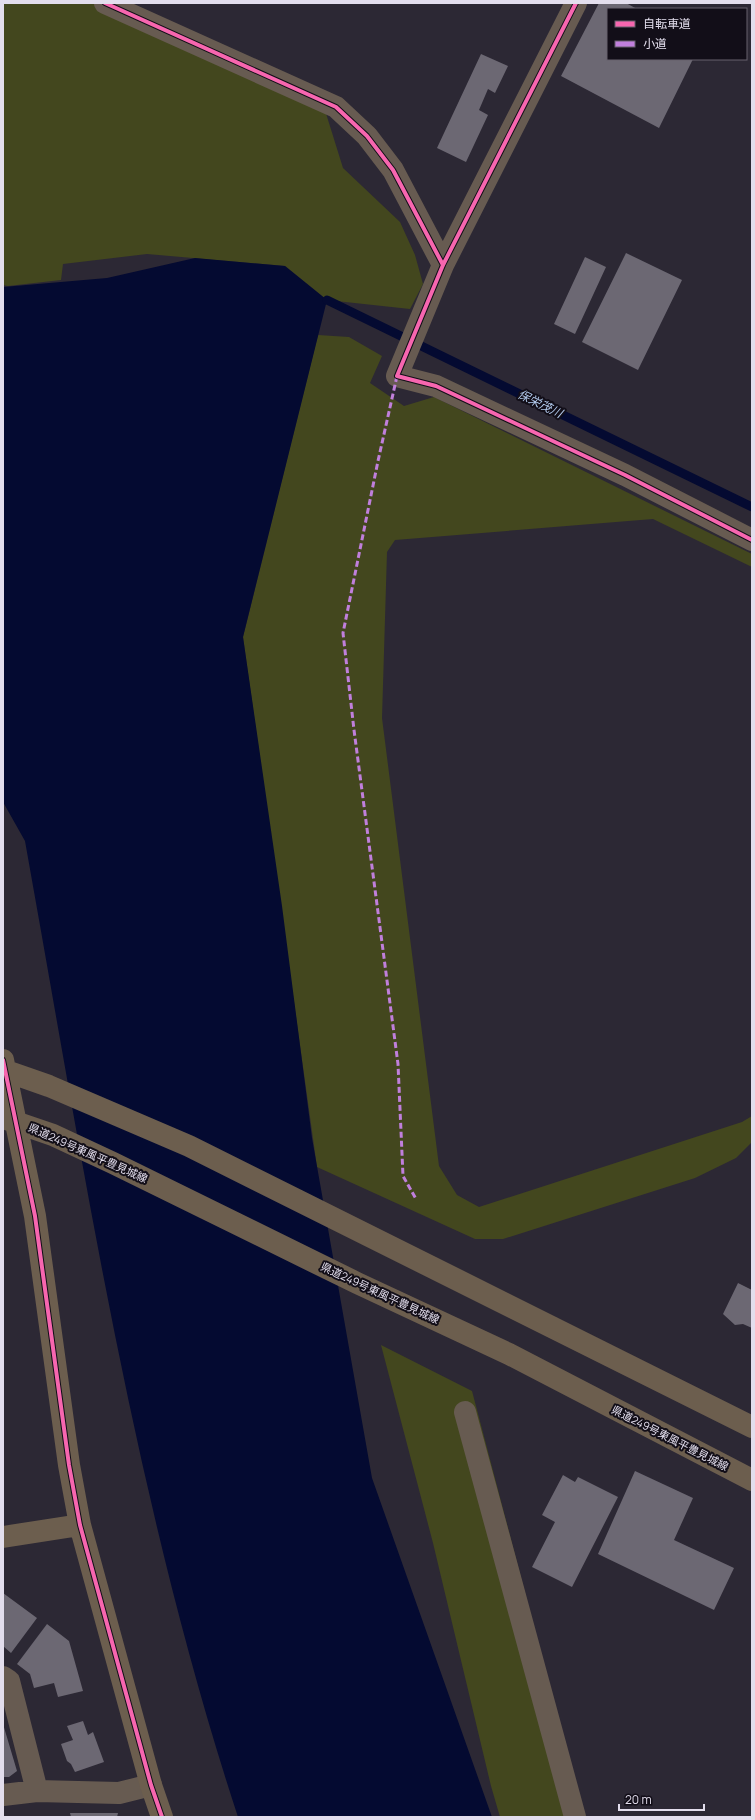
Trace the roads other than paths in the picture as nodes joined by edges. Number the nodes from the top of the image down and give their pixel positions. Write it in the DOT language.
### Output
graph roads {
  1 [pos="105,3"];
  2 [pos="576,3"];
  3 [pos="443,265"];
  4 [pos="752,540"];
  5 [pos="4,1066"];
  6 [pos="10,1120"];
  7 [pos="465,1412"];
  8 [pos="752,1427"];
  9 [pos="752,1480"];
  10 [pos="80,1525"];
  11 [pos="3,1537"];
  12 [pos="3,1677"];
  13 [pos="151,1785"];
  14 [pos="37,1791"];
  15 [pos="3,1795"];
  16 [pos="162,1817"];
  17 [pos="575,1817"];
  1 -- 3 [label="street"];
  2 -- 3 [label="street"];
  3 -- 4 [label="street"];
  5 -- 6 [label="main road"];
  5 -- 8 [label="main road"];
  6 -- 9 [label="main road, 県道249号東風平豊見城線"];
  6 -- 10 [label="main road"];
  7 -- 17 [label="street"];
  10 -- 11 [label="main road"];
  10 -- 13 [label="main road"];
  12 -- 14 [label="street"];
  13 -- 14 [label="street"];
  13 -- 16 [label="main road"];
  14 -- 15 [label="street"];
}
